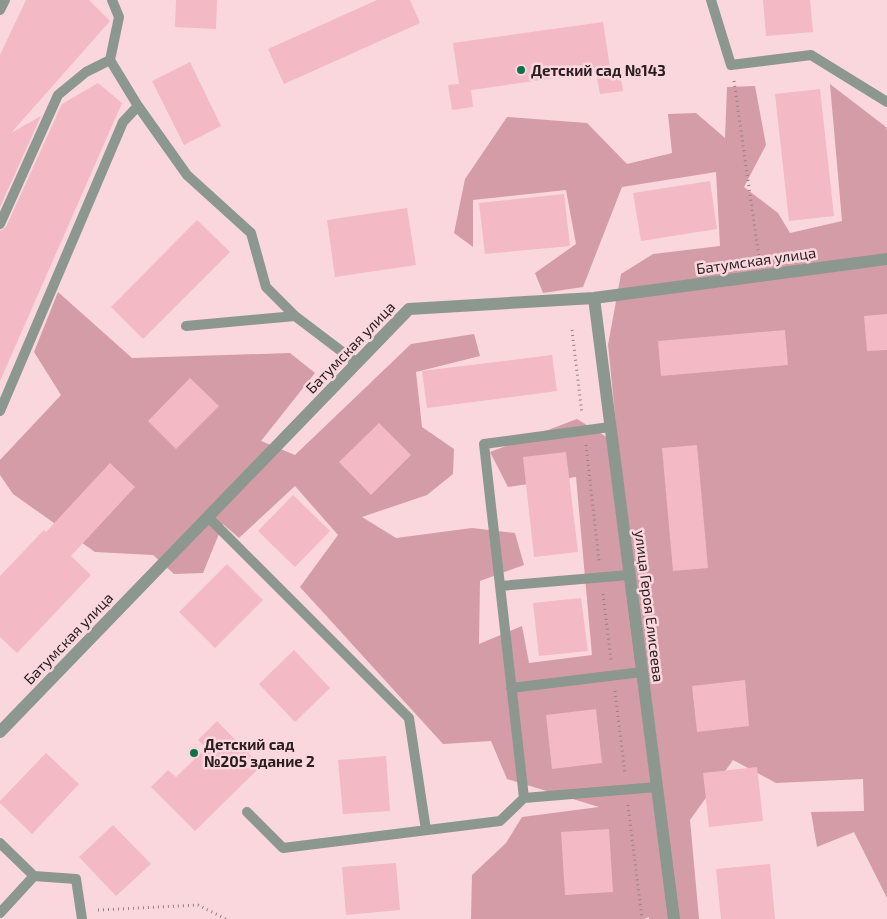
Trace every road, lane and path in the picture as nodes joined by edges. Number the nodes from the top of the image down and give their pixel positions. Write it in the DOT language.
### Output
graph roads {
  1 [pos="5,0"];
  2 [pos="112,0"];
  3 [pos="711,0"];
  4 [pos="0,10"];
  5 [pos="110,60"];
  6 [pos="731,65"];
  7 [pos="887,102"];
  8 [pos="138,106"];
  9 [pos="0,224"];
  10 [pos="887,259"];
  11 [pos="762,276"];
  12 [pos="594,298"];
  13 [pos="295,316"];
  14 [pos="186,326"];
  15 [pos="572,330"];
  16 [pos="357,363"];
  17 [pos="0,411"];
  18 [pos="610,427"];
  19 [pos="584,430"];
  20 [pos="208,517"];
  21 [pos="629,575"];
  22 [pos="601,578"];
  23 [pos="500,586"];
  24 [pos="642,672"];
  25 [pos="613,676"];
  26 [pos="512,688"];
  27 [pos="0,732"];
  28 [pos="657,788"];
  29 [pos="626,790"];
  30 [pos="524,798"];
  31 [pos="248,812"];
  32 [pos="426,830"];
  33 [pos="0,843"];
  34 [pos="34,876"];
  35 [pos="0,913"];
  36 [pos="81,915"];
  37 [pos="226,919"];
  38 [pos="642,919"];
  39 [pos="674,919"];
  1 -- 4 [label="lane"];
  2 -- 5 [label="lane"];
  3 -- 6 [label="lane"];
  5 -- 8 [label="lane"];
  5 -- 9 [label="lane"];
  6 -- 7 [label="lane"];
  6 -- 11 [label="path"];
  8 -- 13 [label="lane"];
  8 -- 17 [label="lane"];
  10 -- 11 [label="street, Батумская улица"];
  11 -- 12 [label="street, Батумская улица"];
  12 -- 16 [label="street, Батумская улица"];
  12 -- 18 [label="street, улица Героя Елисеева"];
  13 -- 14 [label="lane"];
  13 -- 16 [label="lane"];
  15 -- 19 [label="path"];
  16 -- 20 [label="street, Батумская улица"];
  18 -- 19 [label="lane"];
  18 -- 21 [label="street, улица Героя Елисеева"];
  19 -- 22 [label="path"];
  19 -- 23 [label="lane"];
  20 -- 27 [label="street, Батумская улица"];
  20 -- 32 [label="lane"];
  21 -- 22 [label="lane"];
  21 -- 24 [label="street, улица Героя Елисеева"];
  22 -- 23 [label="lane"];
  22 -- 25 [label="path"];
  23 -- 26 [label="lane"];
  24 -- 25 [label="lane"];
  24 -- 28 [label="street, улица Героя Елисеева"];
  25 -- 26 [label="lane"];
  25 -- 29 [label="path"];
  26 -- 30 [label="lane"];
  28 -- 29 [label="lane"];
  28 -- 39 [label="street, улица Героя Елисеева"];
  29 -- 30 [label="lane"];
  29 -- 38 [label="path"];
  30 -- 32 [label="lane"];
  31 -- 32 [label="lane"];
  33 -- 34 [label="lane"];
  34 -- 35 [label="lane"];
  34 -- 36 [label="lane"];
  36 -- 37 [label="path"];
}
